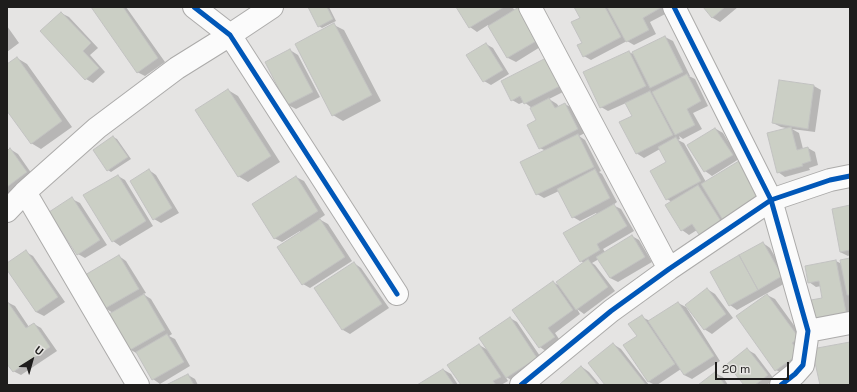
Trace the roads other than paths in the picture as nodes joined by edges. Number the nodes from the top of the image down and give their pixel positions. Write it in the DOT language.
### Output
graph roads {
  1 [pos="194,7"];
  2 [pos="272,7"];
  3 [pos="530,7"];
  4 [pos="674,7"];
  5 [pos="230,36"];
  6 [pos="850,176"];
  7 [pos="25,192"];
  8 [pos="771,200"];
  9 [pos="7,211"];
  10 [pos="669,269"];
  11 [pos="397,294"];
  12 [pos="850,323"];
  13 [pos="808,331"];
  14 [pos="138,385"];
  15 [pos="522,385"];
  16 [pos="781,385"];
  1 -- 5 [label="street"];
  2 -- 5 [label="street"];
  3 -- 10 [label="street"];
  4 -- 8 [label="street"];
  5 -- 7 [label="street"];
  5 -- 11 [label="street"];
  6 -- 8 [label="street"];
  7 -- 9 [label="street"];
  7 -- 14 [label="street"];
  8 -- 10 [label="street"];
  8 -- 13 [label="street"];
  10 -- 15 [label="street"];
  12 -- 13 [label="street"];
  13 -- 16 [label="street"];
}
